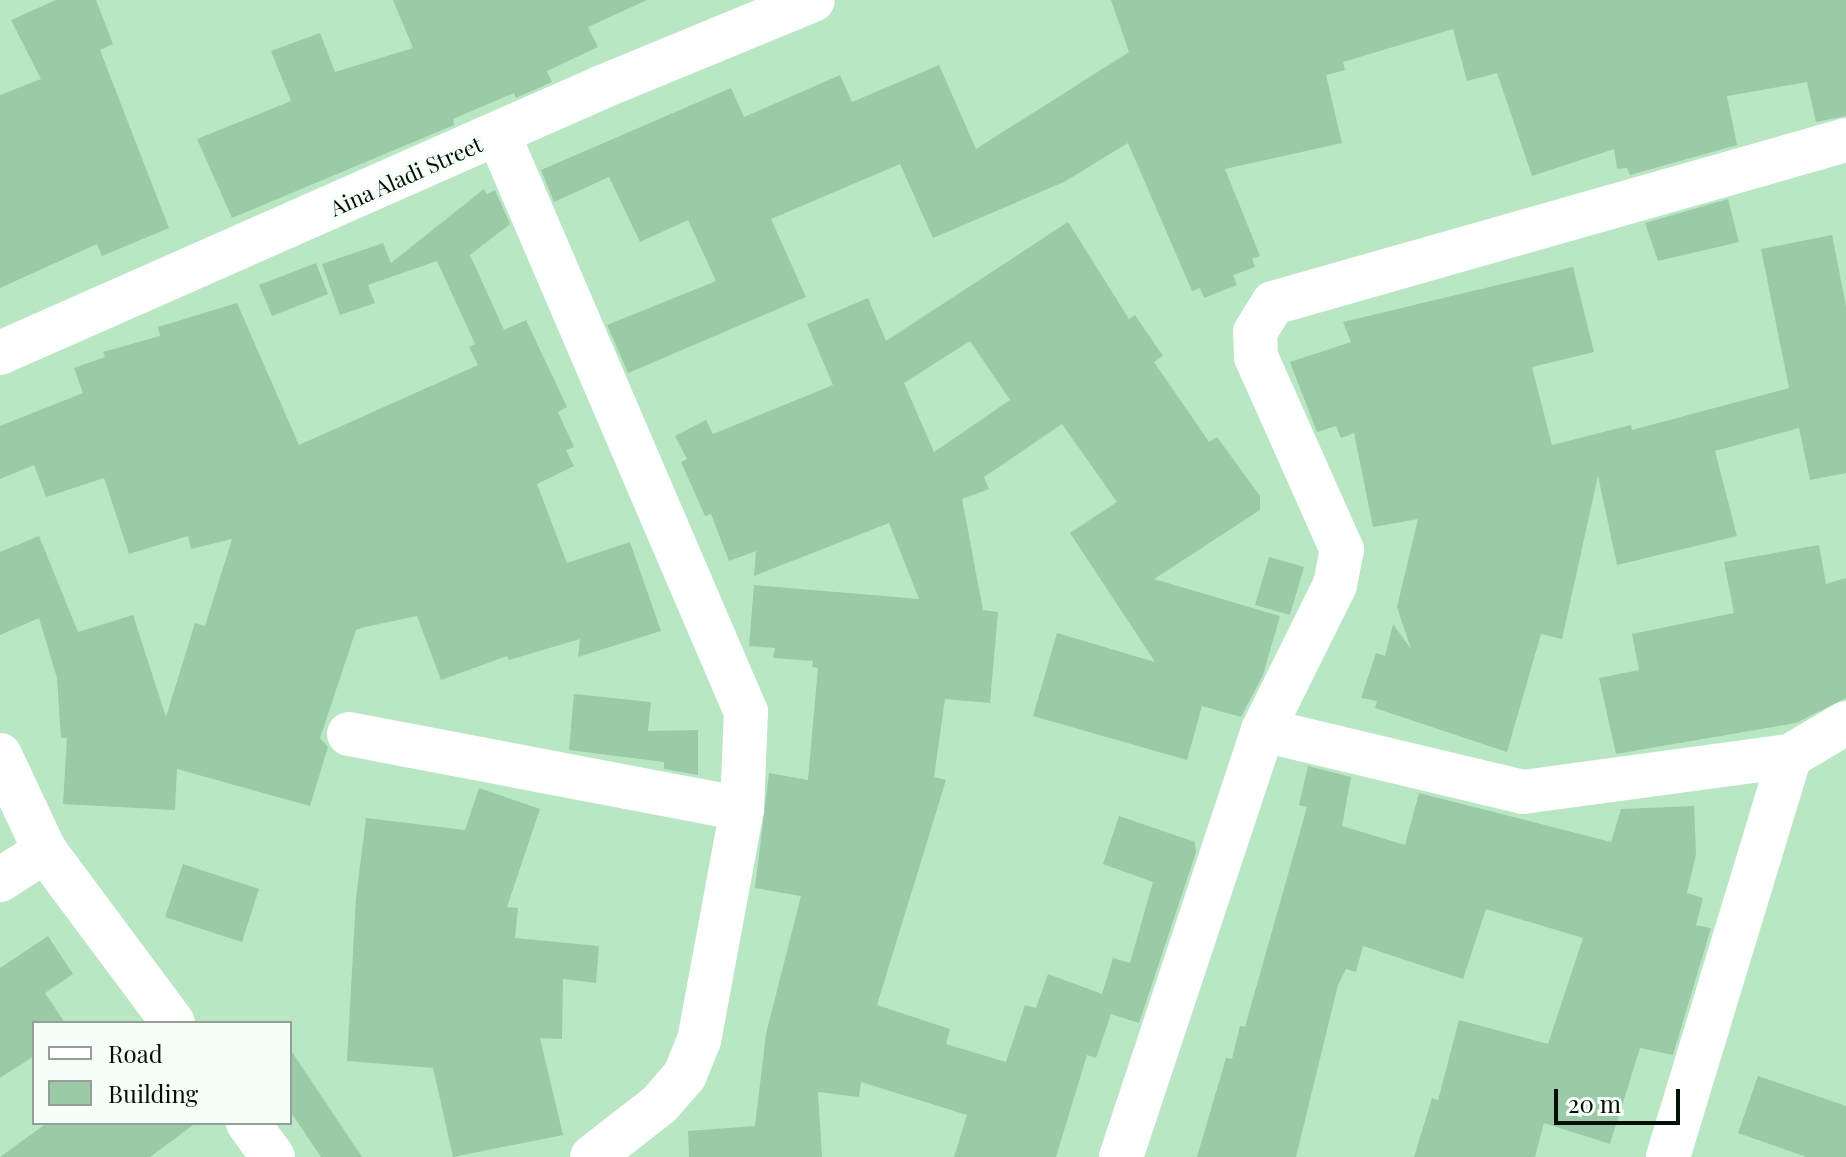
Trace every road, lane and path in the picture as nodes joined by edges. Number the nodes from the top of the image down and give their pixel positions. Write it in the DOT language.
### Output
graph roads {
  1 [pos="813,0"];
  2 [pos="499,136"];
  3 [pos="1846,140"];
  4 [pos="0,353"];
  5 [pos="1846,723"];
  6 [pos="1263,730"];
  7 [pos="349,734"];
  8 [pos="0,755"];
  9 [pos="1790,756"];
  10 [pos="742,809"];
  11 [pos="45,851"];
  12 [pos="0,880"];
  13 [pos="172,1021"];
  14 [pos="249,1125"];
  15 [pos="273,1157"];
  16 [pos="592,1157"];
  17 [pos="1121,1157"];
  18 [pos="1668,1157"];
  1 -- 2 [label="street, Aina Aladi Street"];
  2 -- 4 [label="street, Aina Aladi Street"];
  2 -- 10 [label="street"];
  3 -- 6 [label="street"];
  5 -- 9 [label="street"];
  6 -- 9 [label="street"];
  6 -- 17 [label="street"];
  7 -- 10 [label="street"];
  8 -- 11 [label="street"];
  9 -- 18 [label="street"];
  10 -- 16 [label="street"];
  11 -- 12 [label="street"];
  11 -- 13 [label="street"];
  14 -- 15 [label="street"];
}
